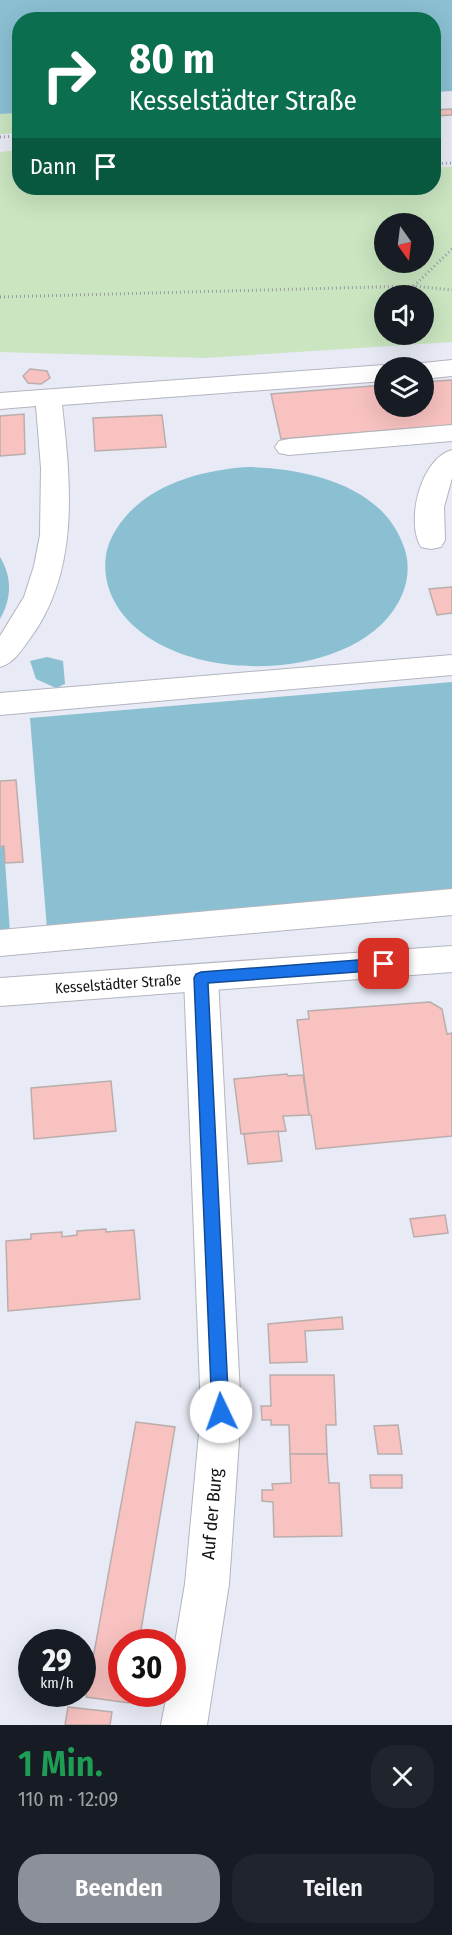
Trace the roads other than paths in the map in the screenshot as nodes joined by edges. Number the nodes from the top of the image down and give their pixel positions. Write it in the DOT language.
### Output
graph roads {
  1 [pos="452,368"];
  2 [pos="434,369"];
  3 [pos="374,375"];
  4 [pos="48,398"];
  5 [pos="0,401"];
  6 [pos="452,434"];
  7 [pos="289,447"];
  8 [pos="452,459"];
  9 [pos="431,540"];
  10 [pos="0,657"];
  11 [pos="452,665"];
  12 [pos="0,704"];
  13 [pos="452,902"];
  14 [pos="0,943"];
  15 [pos="452,959"];
  16 [pos="201,978"];
  17 [pos="0,992"];
  18 [pos="184,1725"];
  1 -- 2 [label="street"];
  3 -- 4 [label="street"];
  4 -- 5 [label="street"];
  4 -- 10 [label="street"];
  6 -- 7 [label="street"];
  8 -- 9 [label="street"];
  11 -- 12 [label="street"];
  13 -- 14 [label="street"];
  15 -- 16 [label="street, Kesselstädter Straße"];
  16 -- 17 [label="street, Kesselstädter Straße"];
  16 -- 18 [label="street, Auf der Burg"];
}
